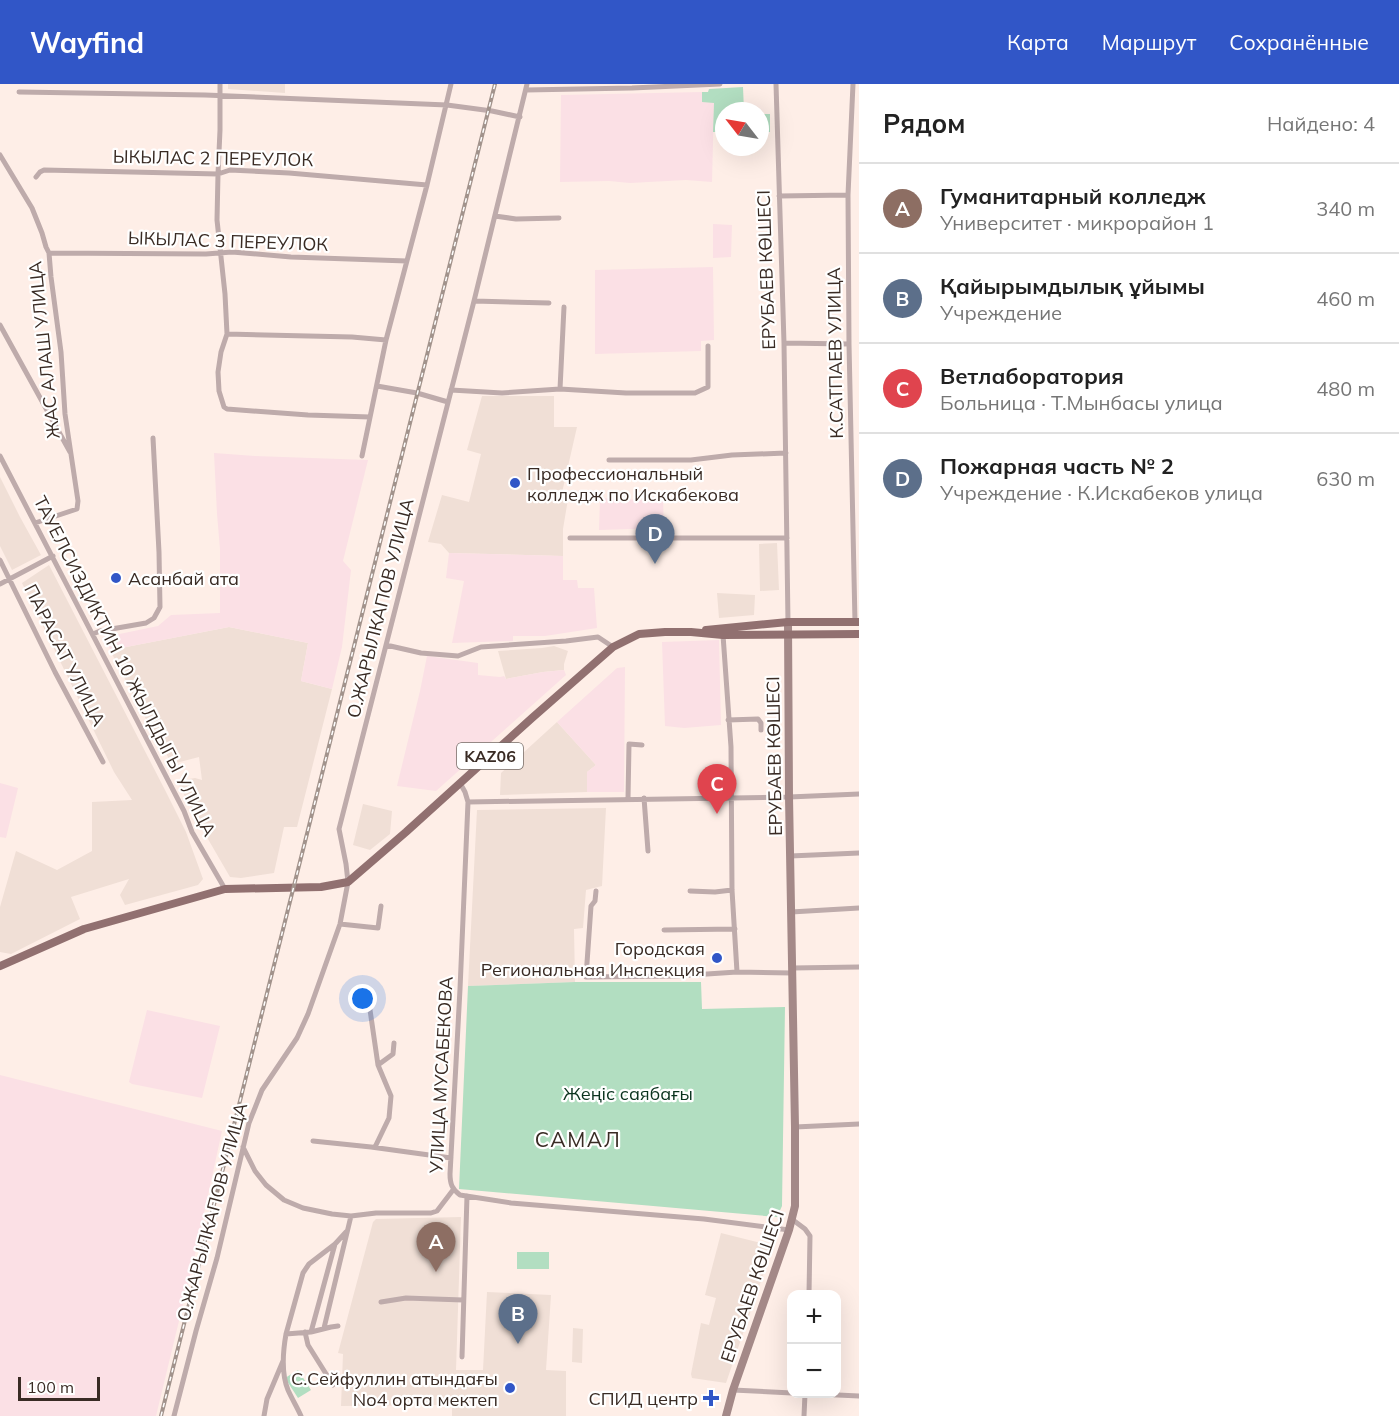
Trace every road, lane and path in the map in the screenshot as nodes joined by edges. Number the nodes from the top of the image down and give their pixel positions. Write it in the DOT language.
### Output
graph roads {
  1 [pos="220,84"];
  2 [pos="451,84"];
  3 [pos="720,84"];
  4 [pos="776,84"];
  5 [pos="853,84"];
  6 [pos="527,87"];
  7 [pos="19,92"];
  8 [pos="219,96"];
  9 [pos="447,105"];
  10 [pos="519,117"];
  11 [pos="0,155"];
  12 [pos="218,174"];
  13 [pos="36,177"];
  14 [pos="427,185"];
  15 [pos="848,195"];
  16 [pos="778,196"];
  17 [pos="495,216"];
  18 [pos="559,218"];
  19 [pos="49,253"];
  20 [pos="220,253"];
  21 [pos="407,261"];
  22 [pos="474,301"];
  23 [pos="549,303"];
  24 [pos="564,307"];
  25 [pos="0,325"];
  26 [pos="227,334"];
  27 [pos="386,340"];
  28 [pos="784,343"];
  29 [pos="849,344"];
  30 [pos="708,346"];
  31 [pos="377,386"];
  32 [pos="560,389"];
  33 [pos="451,390"];
  34 [pos="448,402"];
  35 [pos="370,417"];
  36 [pos="153,438"];
  37 [pos="786,453"];
  38 [pos="0,456"];
  39 [pos="72,456"];
  40 [pos="362,456"];
  41 [pos="609,460"];
  42 [pos="35,523"];
  43 [pos="570,538"];
  44 [pos="787,538"];
  45 [pos="53,556"];
  46 [pos="0,560"];
  47 [pos="9,579"];
  48 [pos="0,584"];
  49 [pos="788,622"];
  50 [pos="857,622"];
  51 [pos="691,632"];
  52 [pos="93,634"];
  53 [pos="859,634"];
  54 [pos="788,635"];
  55 [pos="723,636"];
  56 [pos="386,645"];
  57 [pos="613,647"];
  58 [pos="728,720"];
  59 [pos="761,730"];
  60 [pos="642,745"];
  61 [pos="103,762"];
  62 [pos="460,783"];
  63 [pos="859,794"];
  64 [pos="731,797"];
  65 [pos="789,797"];
  66 [pos="644,798"];
  67 [pos="628,799"];
  68 [pos="468,802"];
  69 [pos="648,851"];
  70 [pos="859,853"];
  71 [pos="790,856"];
  72 [pos="348,882"];
  73 [pos="225,889"];
  74 [pos="732,890"];
  75 [pos="596,891"];
  76 [pos="690,891"];
  77 [pos="381,906"];
  78 [pos="859,908"];
  79 [pos="791,912"];
  80 [pos="340,924"];
  81 [pos="735,929"];
  82 [pos="664,930"];
  83 [pos="0,966"];
  84 [pos="859,967"];
  85 [pos="792,970"];
  86 [pos="737,972"];
  87 [pos="369,1003"];
  88 [pos="394,1043"];
  89 [pos="378,1065"];
  90 [pos="859,1124"];
  91 [pos="795,1127"];
  92 [pos="313,1141"];
  93 [pos="243,1147"];
  94 [pos="375,1147"];
  95 [pos="451,1158"];
  96 [pos="453,1190"];
  97 [pos="467,1196"];
  98 [pos="351,1215"];
  99 [pos="793,1220"];
  100 [pos="789,1230"];
  101 [pos="347,1231"];
  102 [pos="334,1244"];
  103 [pos="809,1290"];
  104 [pos="463,1300"];
  105 [pos="381,1302"];
  106 [pos="338,1326"];
  107 [pos="324,1328"];
  108 [pos="308,1332"];
  109 [pos="286,1334"];
  110 [pos="462,1357"];
  111 [pos="284,1359"];
  112 [pos="333,1385"];
  113 [pos="733,1390"];
  114 [pos="787,1393"];
  115 [pos="841,1395"];
  116 [pos="859,1396"];
  117 [pos="805,1398"];
  118 [pos="264,1415"];
  119 [pos="174,1416"];
  120 [pos="301,1416"];
  121 [pos="726,1416"];
  122 [pos="804,1416"];
  1 -- 8 [label="street"];
  2 -- 9 [label="street"];
  3 -- 6 [label="street"];
  4 -- 16 [label="street, ЕРУБАЕВ КӨШЕСІ"];
  5 -- 15 [label="street, К.САТПАЕВ УЛИЦА"];
  6 -- 10 [label="street, О.ЖАРЫЛКАПОВ УЛИЦА"];
  7 -- 8 [label="street"];
  8 -- 9 [label="street"];
  8 -- 12 [label="street"];
  9 -- 10 [label="street"];
  9 -- 14 [label="street"];
  10 -- 17 [label="street, О.ЖАРЫЛКАПОВ УЛИЦА"];
  11 -- 19 [label="street, ЖАС АЛАШ УЛИЦА"];
  12 -- 13 [label="street, ЫКЫЛАС 2 ПЕРЕУЛОК"];
  12 -- 14 [label="street, ЫКЫЛАС 2 ПЕРЕУЛОК"];
  12 -- 20 [label="street"];
  14 -- 21 [label="street"];
  15 -- 16 [label="street"];
  15 -- 29 [label="street, К.САТПАЕВ УЛИЦА"];
  16 -- 28 [label="street, ЕРУБАЕВ КӨШЕСІ"];
  17 -- 18 [label="street"];
  17 -- 22 [label="street, О.ЖАРЫЛКАПОВ УЛИЦА"];
  19 -- 20 [label="street, ЫКЫЛАС 3 ПЕРЕУЛОК"];
  19 -- 39 [label="street, ЖАС АЛАШ УЛИЦА"];
  20 -- 21 [label="street, ЫКЫЛАС 3 ПЕРЕУЛОК"];
  20 -- 26 [label="street"];
  21 -- 27 [label="street"];
  22 -- 23 [label="street"];
  22 -- 33 [label="street, О.ЖАРЫЛКАПОВ УЛИЦА"];
  24 -- 32 [label="street"];
  25 -- 39 [label="street"];
  26 -- 27 [label="street"];
  26 -- 35 [label="street"];
  27 -- 31 [label="street"];
  28 -- 29 [label="street"];
  28 -- 37 [label="street, ЕРУБАЕВ КӨШЕСІ"];
  29 -- 50 [label="street, К.САТПАЕВ УЛИЦА"];
  30 -- 32 [label="street"];
  31 -- 34 [label="street"];
  31 -- 35 [label="street"];
  32 -- 33 [label="street"];
  33 -- 34 [label="street, О.ЖАРЫЛКАПОВ УЛИЦА"];
  34 -- 56 [label="street, О.ЖАРЫЛКАПОВ УЛИЦА"];
  35 -- 40 [label="street"];
  36 -- 52 [label="street"];
  37 -- 41 [label="street"];
  37 -- 44 [label="street, ЕРУБАЕВ КӨШЕСІ"];
  38 -- 42 [label="street, ТАУЕЛСИЗДИКТИН 10 ЖЫЛДЫГЫ УЛИЦА"];
  39 -- 42 [label="street, ЖАС АЛАШ УЛИЦА"];
  42 -- 45 [label="street, ТАУЕЛСИЗДИКТИН 10 ЖЫЛДЫГЫ УЛИЦА"];
  43 -- 44 [label="street"];
  44 -- 49 [label="street, ЕРУБАЕВ КӨШЕСІ"];
  45 -- 47 [label="street"];
  45 -- 52 [label="street, ТАУЕЛСИЗДИКТИН 10 ЖЫЛДЫГЫ УЛИЦА"];
  46 -- 47 [label="street, ПАРАСАТ УЛИЦА"];
  47 -- 48 [label="street"];
  47 -- 61 [label="street, ПАРАСАТ УЛИЦА"];
  49 -- 50 [label="main road, KАZ06"];
  49 -- 51 [label="main road, KАZ06"];
  49 -- 54 [label="main road, ЕРУБАЕВ КӨШЕСІ"];
  51 -- 55 [label="main road, KАZ06"];
  51 -- 57 [label="main road, KАZ06"];
  52 -- 73 [label="street, ТАУЕЛСИЗДИКТИН 10 ЖЫЛДЫГЫ УЛИЦА"];
  53 -- 54 [label="main road, KАZ06"];
  54 -- 55 [label="main road, KАZ06"];
  54 -- 65 [label="main road, ЕРУБАЕВ КӨШЕСІ"];
  55 -- 58 [label="street"];
  56 -- 57 [label="street"];
  56 -- 72 [label="street, О.ЖАРЫЛКАПОВ УЛИЦА"];
  57 -- 62 [label="main road, KАZ06"];
  58 -- 59 [label="street"];
  58 -- 64 [label="street"];
  60 -- 67 [label="street"];
  62 -- 68 [label="street"];
  62 -- 72 [label="main road, KАZ06"];
  63 -- 65 [label="street"];
  64 -- 65 [label="street"];
  64 -- 66 [label="street"];
  64 -- 74 [label="street"];
  65 -- 71 [label="main road, ЕРУБАЕВ КӨШЕСІ"];
  66 -- 67 [label="street"];
  66 -- 69 [label="street"];
  67 -- 68 [label="street"];
  68 -- 95 [label="street, УЛИЦА МУСАБЕКОВА"];
  70 -- 71 [label="street"];
  71 -- 79 [label="main road, ЕРУБАЕВ КӨШЕСІ"];
  72 -- 73 [label="main road"];
  72 -- 80 [label="street, О.ЖАРЫЛКАПОВ УЛИЦА"];
  73 -- 83 [label="main road"];
  74 -- 76 [label="street"];
  74 -- 81 [label="street"];
  75 -- 86 [label="street"];
  77 -- 80 [label="street"];
  78 -- 79 [label="street"];
  79 -- 85 [label="main road, ЕРУБАЕВ КӨШЕСІ"];
  80 -- 93 [label="street, О.ЖАРЫЛКАПОВ УЛИЦА"];
  81 -- 82 [label="street"];
  81 -- 86 [label="street"];
  84 -- 85 [label="street"];
  85 -- 86 [label="street"];
  85 -- 91 [label="main road, ЕРУБАЕВ КӨШЕСІ"];
  87 -- 89 [label="street"];
  88 -- 89 [label="street"];
  89 -- 94 [label="street"];
  90 -- 91 [label="street"];
  91 -- 99 [label="main road, ЕРУБАЕВ КӨШЕСІ"];
  92 -- 94 [label="street"];
  93 -- 98 [label="street"];
  93 -- 119 [label="street, О.ЖАРЫЛКАПОВ УЛИЦА"];
  94 -- 95 [label="street"];
  95 -- 96 [label="street, УЛИЦА МУСАБЕКОВА"];
  96 -- 97 [label="street, УЛИЦА МУСАБЕКОВА"];
  96 -- 98 [label="street"];
  97 -- 100 [label="street, УЛИЦА МУСАБЕКОВА"];
  97 -- 104 [label="street"];
  98 -- 101 [label="street"];
  99 -- 100 [label="main road, ЕРУБАЕВ КӨШЕСІ"];
  99 -- 103 [label="street"];
  100 -- 113 [label="main road, ЕРУБАЕВ КӨШЕСІ"];
  101 -- 102 [label="street"];
  101 -- 107 [label="street"];
  102 -- 108 [label="street"];
  102 -- 109 [label="street"];
  104 -- 105 [label="street"];
  104 -- 110 [label="street"];
  106 -- 107 [label="street"];
  107 -- 108 [label="street"];
  108 -- 109 [label="street"];
  108 -- 112 [label="street"];
  109 -- 111 [label="street"];
  111 -- 118 [label="street"];
  111 -- 120 [label="street"];
  113 -- 114 [label="street"];
  113 -- 121 [label="main road, ЕРУБАЕВ КӨШЕСІ"];
  115 -- 116 [label="street"];
  117 -- 122 [label="street"];
}
